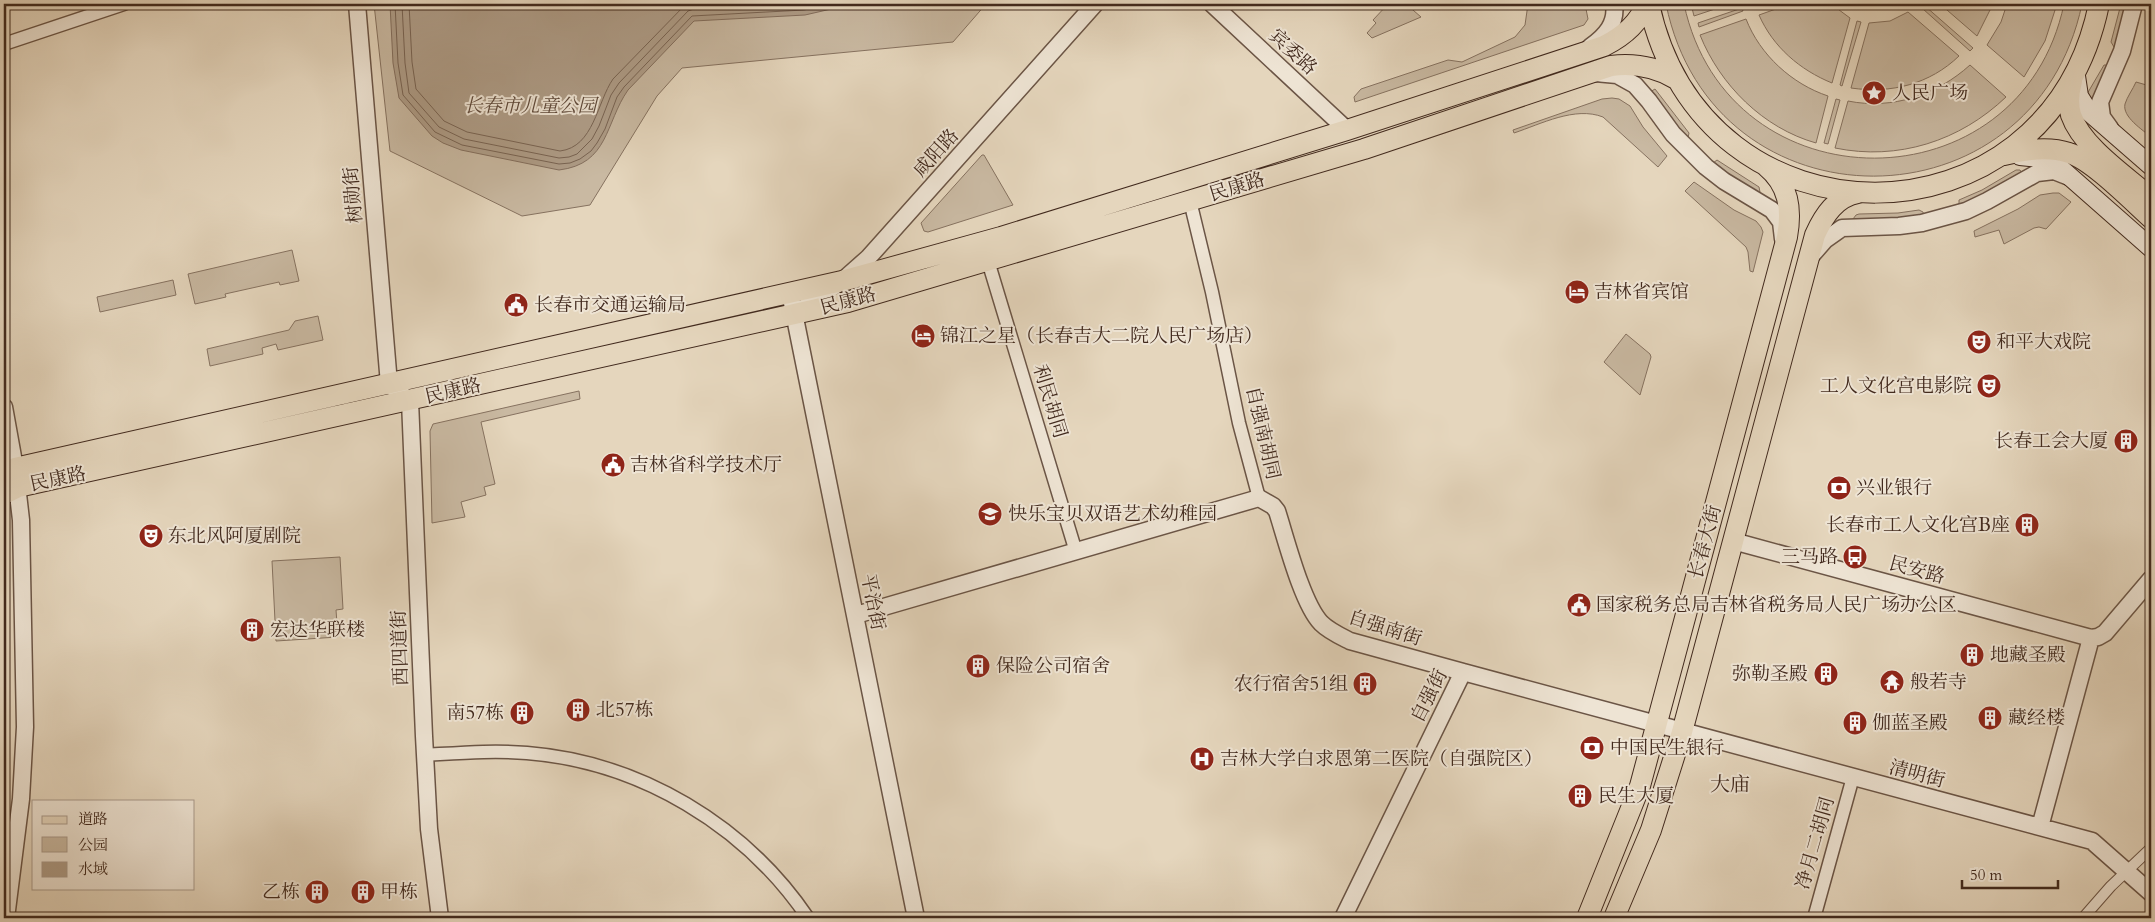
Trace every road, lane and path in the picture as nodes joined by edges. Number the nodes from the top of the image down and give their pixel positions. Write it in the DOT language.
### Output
graph roads {
  1 [pos="124,4"];
  2 [pos="357,4"];
  3 [pos="1094,4"];
  4 [pos="1212,4"];
  5 [pos="1614,4"];
  6 [pos="1648,4"];
  7 [pos="2099,4"];
  8 [pos="2134,4"];
  9 [pos="4,44"];
  10 [pos="1581,53"];
  11 [pos="2076,70"];
  12 [pos="1590,72"];
  13 [pos="1676,79"];
  14 [pos="1347,130"];
  15 [pos="2116,136"];
  16 [pos="1994,159"];
  17 [pos="1766,166"];
  18 [pos="2151,166"];
  19 [pos="2075,181"];
  20 [pos="1858,193"];
  21 [pos="2151,198"];
  22 [pos="1190,201"];
  23 [pos="2151,218"];
  24 [pos="2151,248"];
  25 [pos="1783,251"];
  26 [pos="1808,260"];
  27 [pos="988,261"];
  28 [pos="842,281"];
  29 [pos="790,293"];
  30 [pos="794,315"];
  31 [pos="390,384"];
  32 [pos="410,401"];
  33 [pos="4,406"];
  34 [pos="10,481"];
  35 [pos="1259,498"];
  36 [pos="1733,541"];
  37 [pos="1076,552"];
  38 [pos="2151,579"];
  39 [pos="856,615"];
  40 [pos="2091,638"];
  41 [pos="1462,672"];
  42 [pos="1656,724"];
  43 [pos="1682,732"];
  44 [pos="425,755"];
  45 [pos="1853,777"];
  46 [pos="2040,827"];
  47 [pos="2151,848"];
  48 [pos="2128,872"];
  49 [pos="2151,892"];
  50 [pos="6,918"];
  51 [pos="440,918"];
  52 [pos="808,918"];
  53 [pos="916,918"];
  54 [pos="1344,918"];
  55 [pos="1587,918"];
  56 [pos="1614,918"];
  57 [pos="1814,918"];
  58 [pos="2083,918"];
  1 -- 9 [label="street"];
  2 -- 31 [label="street, 树勋街"];
  3 -- 28 [label="street, 咸阳路"];
  4 -- 14 [label="street, 宾委路"];
  5 -- 10 [label="street"];
  6 -- 10 [label="main road, 民康路"];
  6 -- 13 [label="main road"];
  7 -- 11 [label="main road"];
  8 -- 15 [label="street"];
  10 -- 14 [label="main road, 民康路"];
  11 -- 15 [label="main road"];
  11 -- 16 [label="main road"];
  11 -- 21 [label="main road"];
  12 -- 13 [label="main road, 民康路"];
  12 -- 22 [label="main road, 民康路"];
  12 -- 25 [label="street"];
  13 -- 17 [label="main road"];
  14 -- 28 [label="main road, 民康路"];
  15 -- 18 [label="main road"];
  16 -- 19 [label="main road"];
  16 -- 20 [label="main road"];
  16 -- 23 [label="main road"];
  17 -- 20 [label="main road"];
  17 -- 25 [label="main road, 长春大街"];
  19 -- 24 [label="main road"];
  19 -- 26 [label="street"];
  20 -- 26 [label="main road, 长春大街"];
  22 -- 27 [label="main road, 民康路"];
  22 -- 35 [label="street, 自强南胡同"];
  25 -- 42 [label="main road, 长春大街"];
  26 -- 36 [label="main road, 长春大街"];
  27 -- 30 [label="main road, 民康路"];
  27 -- 37 [label="street, 利民胡同"];
  28 -- 29 [label="main road, 民康路"];
  28 -- 30 [label="street, 咸阳路"];
  29 -- 30 [label="street, 平治街"];
  29 -- 31 [label="main road, 民康路"];
  30 -- 32 [label="main road, 民康路"];
  30 -- 39 [label="street, 平治街"];
  31 -- 32 [label="street"];
  31 -- 34 [label="main road, 民康路"];
  32 -- 34 [label="main road, 民康路"];
  32 -- 44 [label="street, 西四道街"];
  33 -- 34 [label="street"];
  34 -- 50 [label="street"];
  35 -- 37 [label="street, 自强南胡同"];
  35 -- 41 [label="street, 自强南街"];
  36 -- 40 [label="street, 民安路"];
  36 -- 43 [label="main road, 长春大街"];
  37 -- 39 [label="street, 自强南胡同"];
  38 -- 40 [label="street"];
  39 -- 53 [label="street, 平治街"];
  40 -- 46 [label="street"];
  41 -- 42 [label="street, 自强街"];
  41 -- 54 [label="street, 自强街"];
  42 -- 43 [label="street, 清明街"];
  42 -- 55 [label="main road, 长春大街"];
  43 -- 45 [label="street, 清明街"];
  43 -- 56 [label="main road, 长春大街"];
  44 -- 51 [label="street, 西四道街"];
  44 -- 52 [label="street"];
  45 -- 46 [label="street, 清明街"];
  45 -- 57 [label="street, 净月二胡同"];
  46 -- 48 [label="street, 清明街"];
  47 -- 48 [label="street"];
  48 -- 49 [label="street, 清明街"];
  48 -- 58 [label="street"];
}
